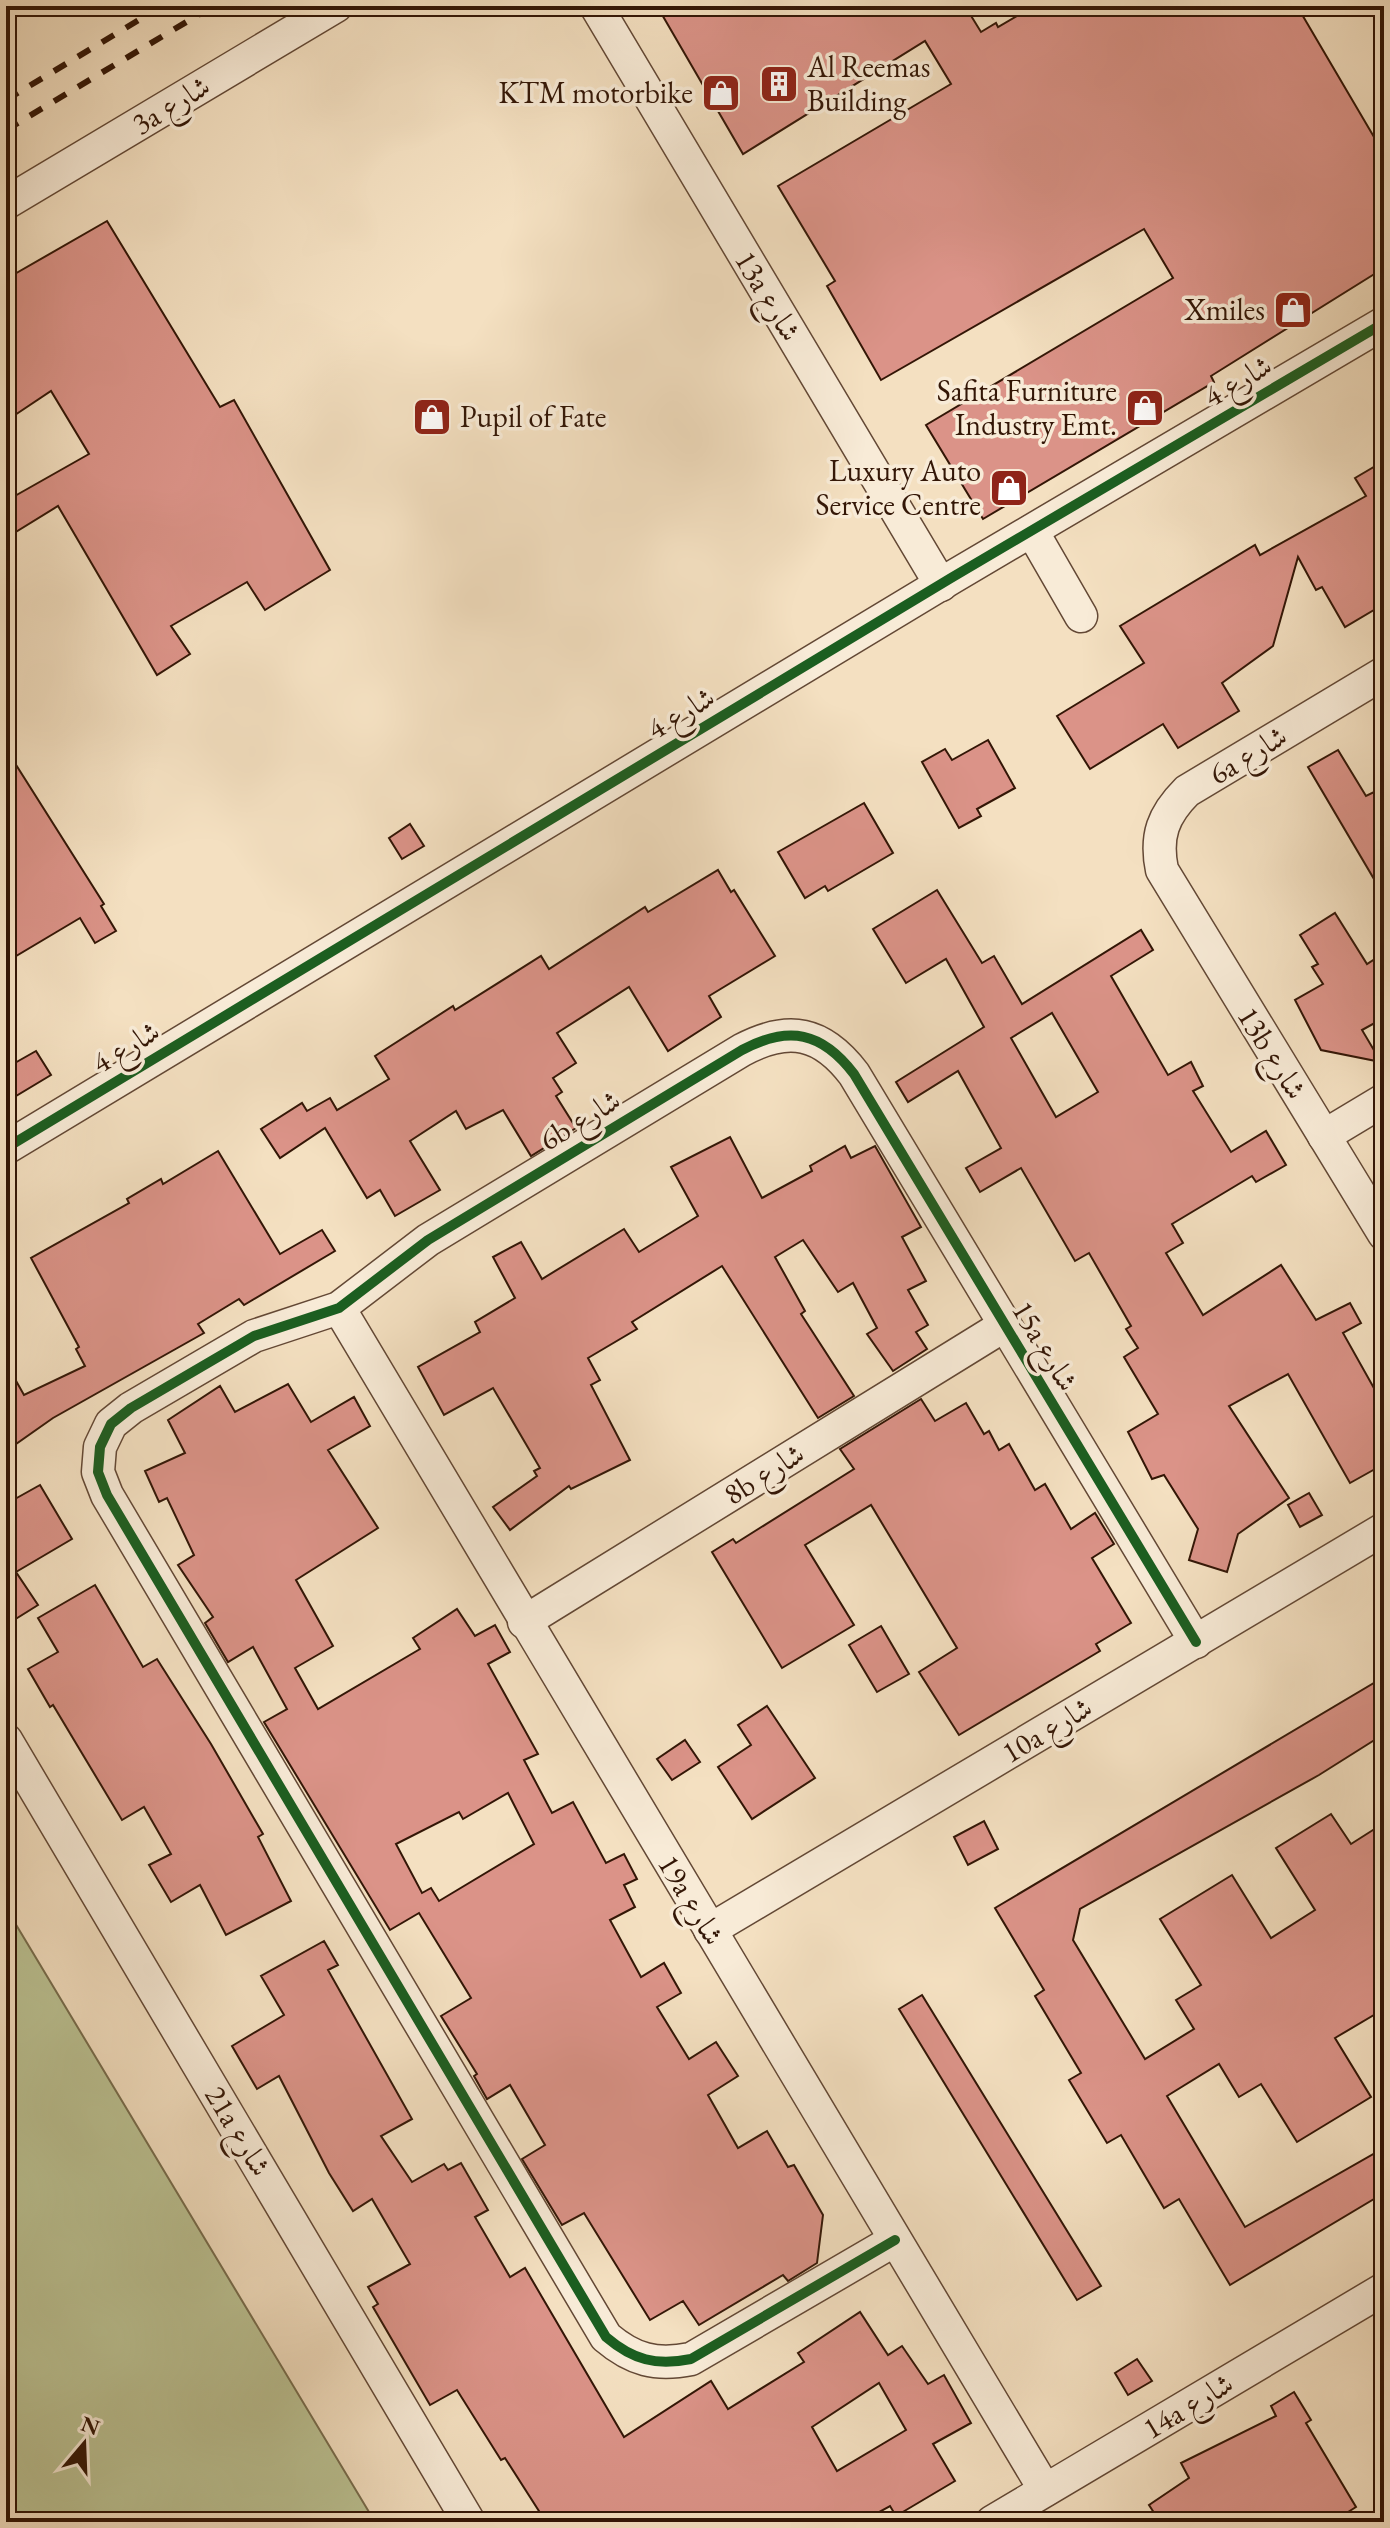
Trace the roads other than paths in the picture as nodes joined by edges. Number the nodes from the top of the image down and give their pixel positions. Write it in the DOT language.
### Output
graph roads {
  1 [pos="336,6"];
  2 [pos="596,6"];
  3 [pos="6,203"];
  4 [pos="1384,323"];
  5 [pos="1032,531"];
  6 [pos="941,585"];
  7 [pos="1081,616"];
  8 [pos="1384,673"];
  9 [pos="1162,870"];
  10 [pos="854,1074"];
  11 [pos="1384,1100"];
  12 [pos="1324,1136"];
  13 [pos="6,1148"];
  14 [pos="1384,1234"];
  15 [pos="339,1308"];
  16 [pos="1005,1325"];
  17 [pos="1384,1529"];
  18 [pos="524,1622"];
  19 [pos="1196,1642"];
  20 [pos="6,1740"];
  21 [pos="710,1930"];
  22 [pos="895,2240"];
  23 [pos="1384,2289"];
  24 [pos="1045,2490"];
  25 [pos="469,2522"];
  26 [pos="992,2522"];
  1 -- 3 [label="street, 3a شارع"];
  2 -- 6 [label="street, 13a شارع"];
  4 -- 5 [label="street, شارع 4"];
  5 -- 6 [label="street, شارع 4"];
  5 -- 7 [label="street"];
  6 -- 13 [label="street, شارع 4"];
  8 -- 9 [label="street, 6a شارع"];
  9 -- 12 [label="street, 13b شارع"];
  10 -- 15 [label="street, 6b شارع"];
  10 -- 16 [label="street, 15a شارع"];
  11 -- 12 [label="street"];
  12 -- 14 [label="street, 13b شارع"];
  15 -- 18 [label="street, 19a شارع"];
  15 -- 22 [label="street, 6b شارع"];
  16 -- 18 [label="street, 8b شارع"];
  16 -- 19 [label="street, 15a شارع"];
  17 -- 19 [label="street, 10a شارع"];
  18 -- 21 [label="street, 19a شارع"];
  19 -- 21 [label="street, 10a شارع"];
  20 -- 25 [label="street, 21a شارع"];
  21 -- 22 [label="street, 19a شارع"];
  22 -- 24 [label="street, 19a شارع"];
  23 -- 24 [label="street, 14a شارع"];
  24 -- 26 [label="street, 14a شارع"];
}
